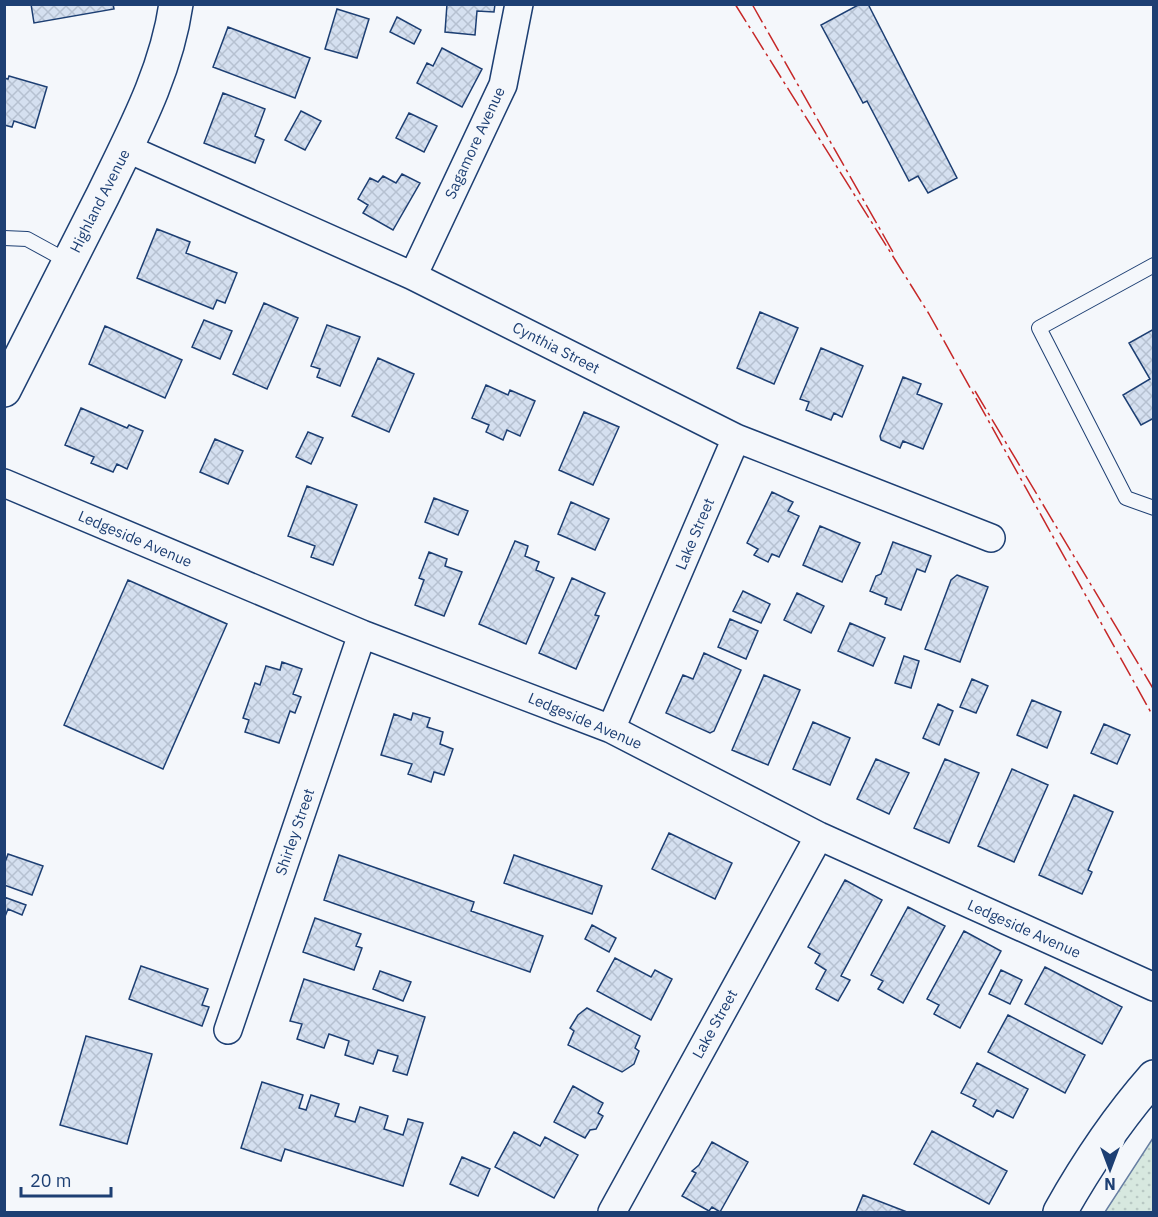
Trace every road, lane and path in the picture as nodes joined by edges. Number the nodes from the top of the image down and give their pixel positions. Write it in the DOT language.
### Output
graph roads {
  1 [pos="176,4"];
  2 [pos="519,4"];
  3 [pos="126,148"];
  4 [pos="4,238"];
  5 [pos="69,262"];
  6 [pos="1154,265"];
  7 [pos="413,276"];
  8 [pos="4,390"];
  9 [pos="736,438"];
  10 [pos="4,483"];
  11 [pos="1154,508"];
  12 [pos="991,538"];
  13 [pos="362,634"];
  14 [pos="611,729"];
  15 [pos="819,836"];
  16 [pos="1154,987"];
  17 [pos="228,1030"];
  18 [pos="1154,1077"];
  19 [pos="612,1212"];
  20 [pos="1060,1212"];
  1 -- 3 [label="main road, Highland Avenue"];
  2 -- 7 [label="street, Sagamore Avenue"];
  3 -- 5 [label="main road, Highland Avenue"];
  3 -- 7 [label="street, Cynthia Street"];
  4 -- 5 [label="lane"];
  5 -- 8 [label="main road, Highland Avenue"];
  6 -- 11 [label="lane"];
  7 -- 9 [label="street, Cynthia Street"];
  9 -- 12 [label="street, Cynthia Street"];
  9 -- 14 [label="street, Lake Street"];
  10 -- 13 [label="street, Ledgeside Avenue"];
  13 -- 14 [label="street, Ledgeside Avenue"];
  13 -- 17 [label="street, Shirley Street"];
  14 -- 15 [label="street, Ledgeside Avenue"];
  15 -- 16 [label="street, Ledgeside Avenue"];
  15 -- 19 [label="street, Lake Street"];
  18 -- 20 [label="main road"];
}
